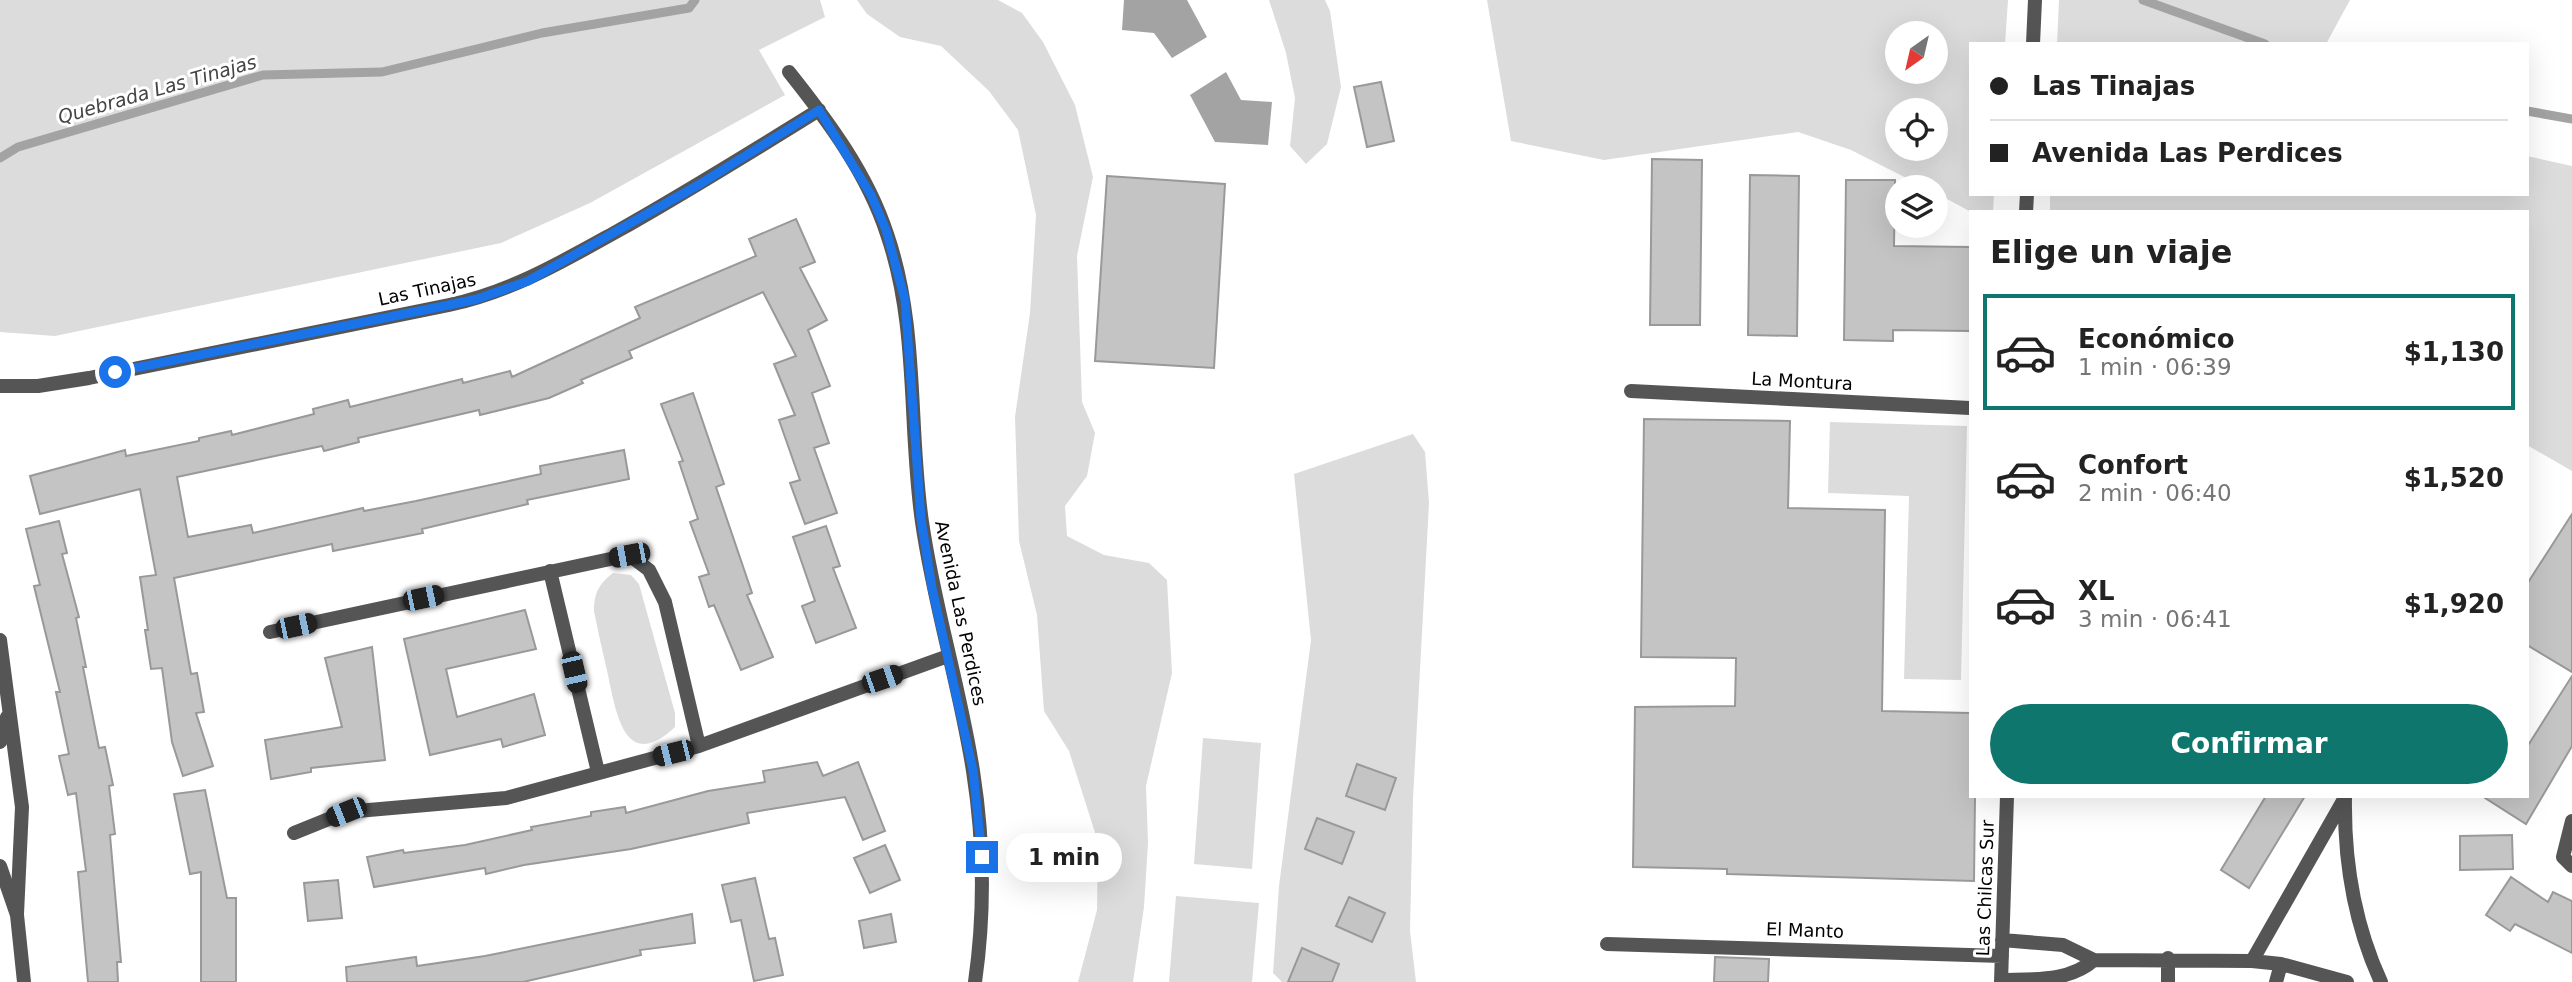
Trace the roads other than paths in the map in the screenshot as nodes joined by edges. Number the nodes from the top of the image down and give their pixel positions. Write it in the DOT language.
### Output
graph roads {
  1 [pos="2035,0"];
  2 [pos="2033,42"];
  3 [pos="789,72"];
  4 [pos="819,110"];
  5 [pos="0,386"];
  6 [pos="1631,391"];
  7 [pos="1969,408"];
  8 [pos="550,571"];
  9 [pos="270,632"];
  10 [pos="0,640"];
  11 [pos="948,656"];
  12 [pos="9,706"];
  13 [pos="0,742"];
  14 [pos="699,746"];
  15 [pos="598,772"];
  16 [pos="2007,798"];
  17 [pos="2344,798"];
  18 [pos="2345,798"];
  19 [pos="2572,821"];
  20 [pos="294,833"];
  21 [pos="2568,862"];
  22 [pos="0,866"];
  23 [pos="17,915"];
  24 [pos="2002,940"];
  25 [pos="1607,944"];
  26 [pos="2002,956"];
  27 [pos="2168,958"];
  28 [pos="2094,960"];
  29 [pos="2252,961"];
  30 [pos="2281,964"];
  31 [pos="2001,981"];
  32 [pos="24,982"];
  33 [pos="975,982"];
  34 [pos="2168,982"];
  35 [pos="2276,982"];
  36 [pos="2347,982"];
  37 [pos="2381,982"];
  1 -- 2 [label="street"];
  3 -- 4 [label="street, Avenida Las Perdices"];
  4 -- 5 [label="street, Las Tinajas"];
  4 -- 11 [label="street, Avenida Las Perdices"];
  6 -- 7 [label="street, La Montura"];
  8 -- 9 [label="street"];
  8 -- 14 [label="street"];
  8 -- 15 [label="street"];
  10 -- 12 [label="street"];
  11 -- 14 [label="street"];
  11 -- 33 [label="street, Avenida Las Perdices"];
  12 -- 13 [label="street"];
  12 -- 23 [label="street"];
  14 -- 15 [label="street"];
  15 -- 20 [label="street"];
  16 -- 24 [label="street, Las Chilcas Sur"];
  17 -- 29 [label="street"];
  18 -- 37 [label="street"];
  19 -- 21 [label="street"];
  22 -- 23 [label="street"];
  23 -- 32 [label="street"];
  24 -- 26 [label="street, Las Chilcas Sur"];
  24 -- 28 [label="street"];
  25 -- 26 [label="street, El Manto"];
  26 -- 31 [label="street, Las Chilcas Sur"];
  27 -- 28 [label="street"];
  27 -- 29 [label="street"];
  27 -- 34 [label="street"];
  28 -- 31 [label="street"];
  29 -- 30 [label="street"];
  30 -- 35 [label="street"];
  30 -- 36 [label="street"];
}
